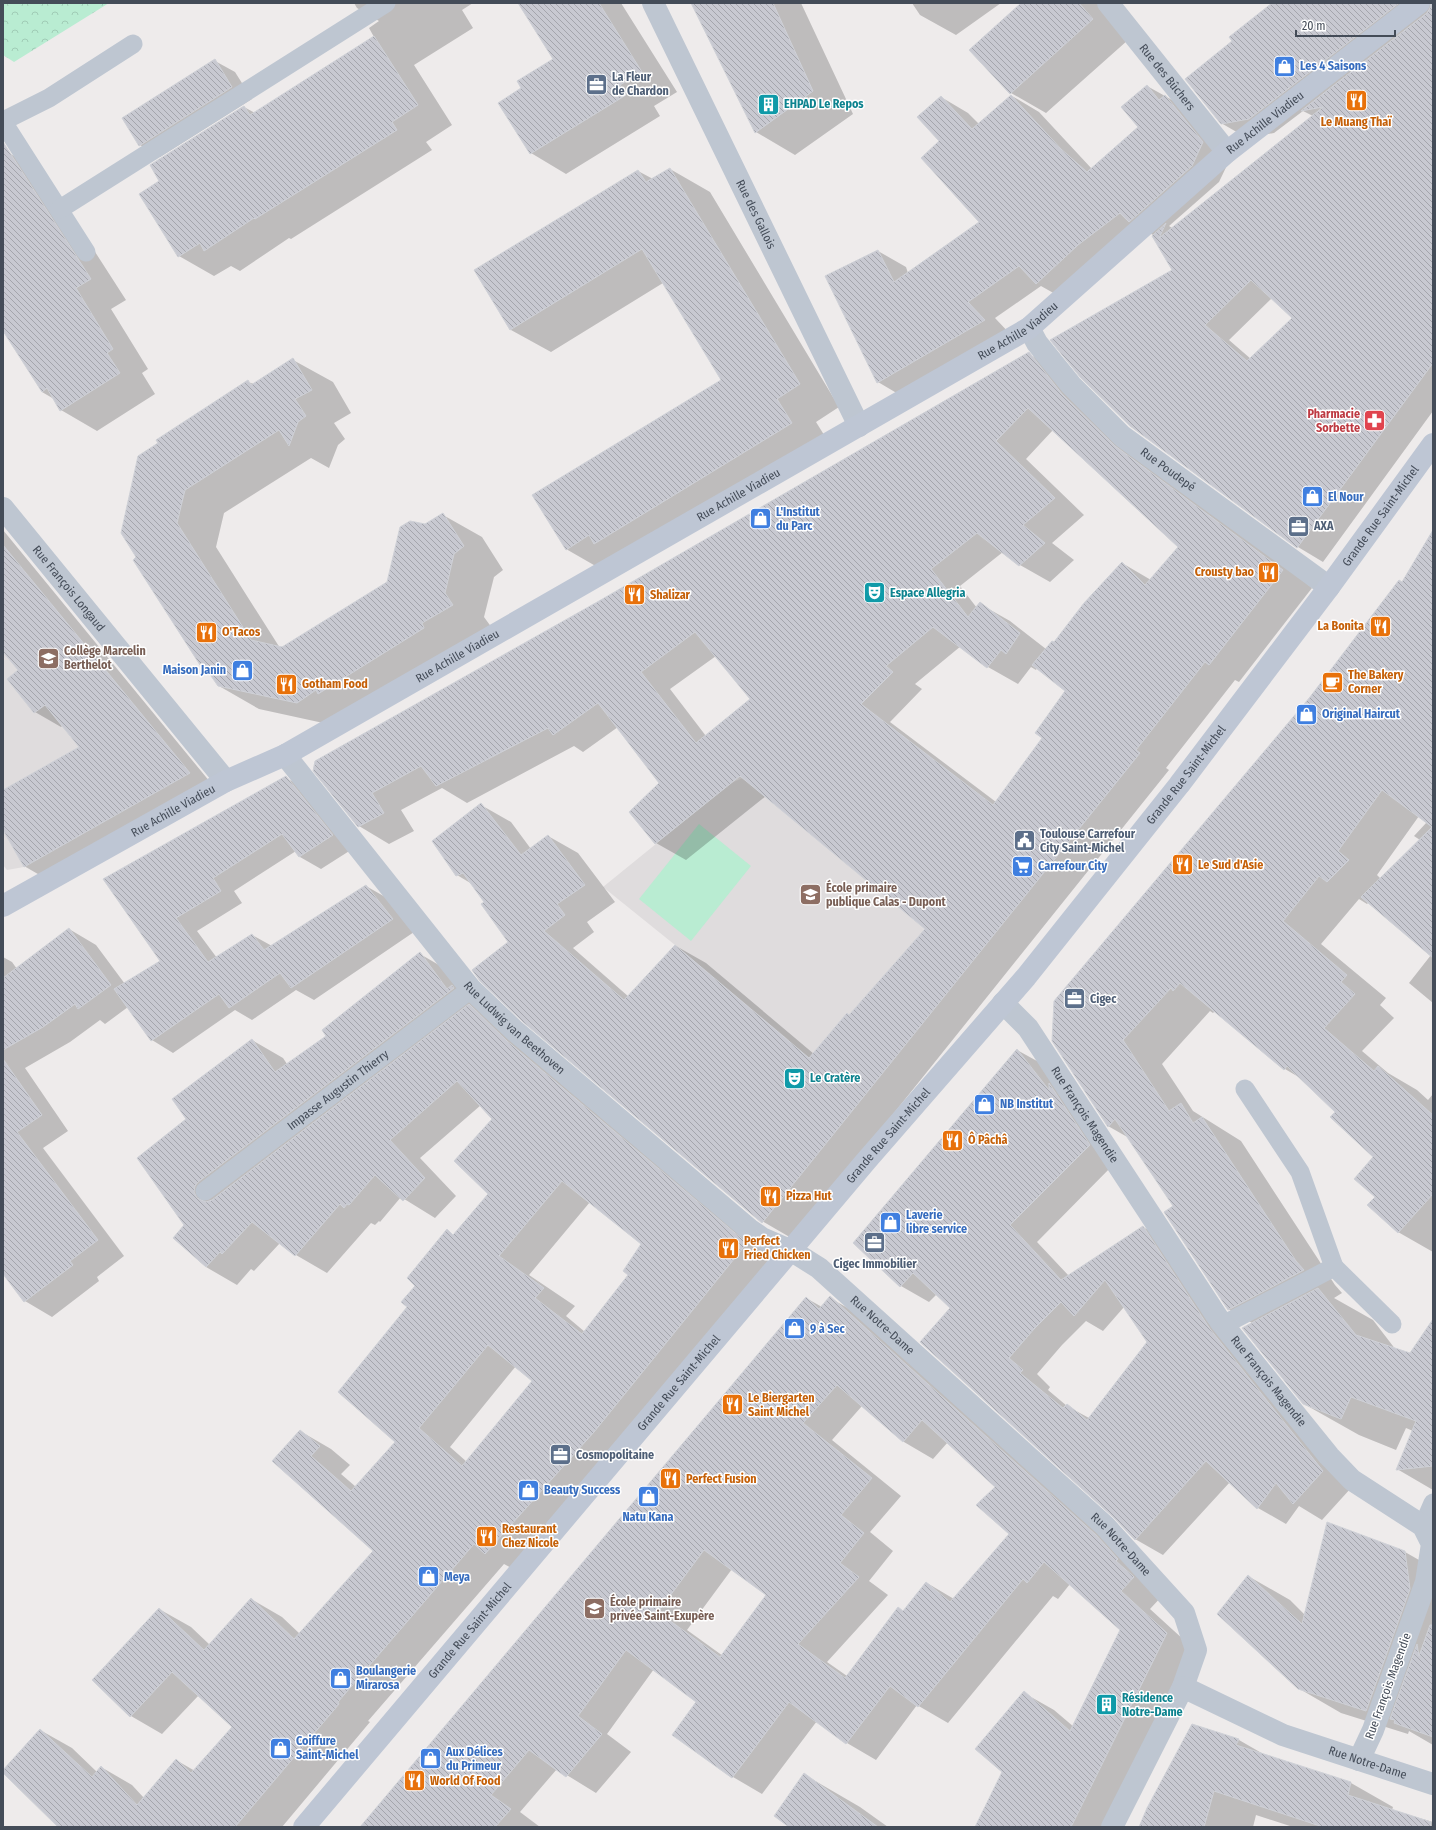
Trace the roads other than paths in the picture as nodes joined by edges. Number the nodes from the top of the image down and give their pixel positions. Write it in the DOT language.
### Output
graph roads {
  1 [pos="386,3"];
  2 [pos="653,3"];
  3 [pos="1108,3"];
  4 [pos="1419,3"];
  5 [pos="133,44"];
  6 [pos="3,121"];
  7 [pos="1227,152"];
  8 [pos="60,209"];
  9 [pos="86,252"];
  10 [pos="1029,328"];
  11 [pos="859,426"];
  12 [pos="1433,444"];
  13 [pos="3,508"];
  14 [pos="1329,587"];
  15 [pos="285,755"];
  16 [pos="226,781"];
  17 [pos="3,906"];
  18 [pos="471,989"];
  19 [pos="1002,1003"];
  20 [pos="1245,1089"];
  21 [pos="205,1191"];
  22 [pos="792,1251"];
  23 [pos="1334,1267"];
  24 [pos="1392,1324"];
  25 [pos="1223,1325"];
  26 [pos="1433,1503"];
  27 [pos="1423,1526"];
  28 [pos="1183,1687"];
  29 [pos="1359,1760"];
  30 [pos="1433,1784"];
  31 [pos="304,1827"];
  32 [pos="1112,1827"];
  1 -- 8 [label="lane"];
  2 -- 11 [label="street, Rue des Gallois"];
  3 -- 7 [label="street, Rue des Bûchers"];
  4 -- 7 [label="main road, Rue Achille Viadieu"];
  5 -- 6 [label="lane"];
  6 -- 8 [label="lane"];
  7 -- 10 [label="main road, Rue Achille Viadieu"];
  8 -- 9 [label="lane"];
  10 -- 11 [label="main road, Rue Achille Viadieu"];
  10 -- 14 [label="street, Rue Poudepé"];
  11 -- 15 [label="main road, Rue Achille Viadieu"];
  12 -- 14 [label="main road, Grande Rue Saint-Michel"];
  13 -- 16 [label="street, Rue François Longaud"];
  14 -- 19 [label="main road, Grande Rue Saint-Michel"];
  15 -- 16 [label="main road, Rue Achille Viadieu"];
  15 -- 18 [label="street, Rue Ludwig van Beethoven"];
  16 -- 17 [label="main road, Rue Achille Viadieu"];
  18 -- 21 [label="lane, Impasse Augustin Thierry"];
  18 -- 22 [label="street, Rue Ludwig van Beethoven"];
  19 -- 22 [label="main road, Grande Rue Saint-Michel"];
  19 -- 25 [label="street, Rue François Magendie"];
  20 -- 23 [label="lane"];
  22 -- 28 [label="street, Rue Notre-Dame"];
  22 -- 31 [label="main road, Grande Rue Saint-Michel"];
  23 -- 24 [label="lane"];
  23 -- 25 [label="lane"];
  25 -- 27 [label="street, Rue François Magendie"];
  26 -- 27 [label="lane"];
  27 -- 29 [label="street, Rue François Magendie"];
  28 -- 29 [label="street, Rue Notre-Dame"];
  28 -- 32 [label="street"];
  29 -- 30 [label="street, Rue Notre-Dame"];
}
